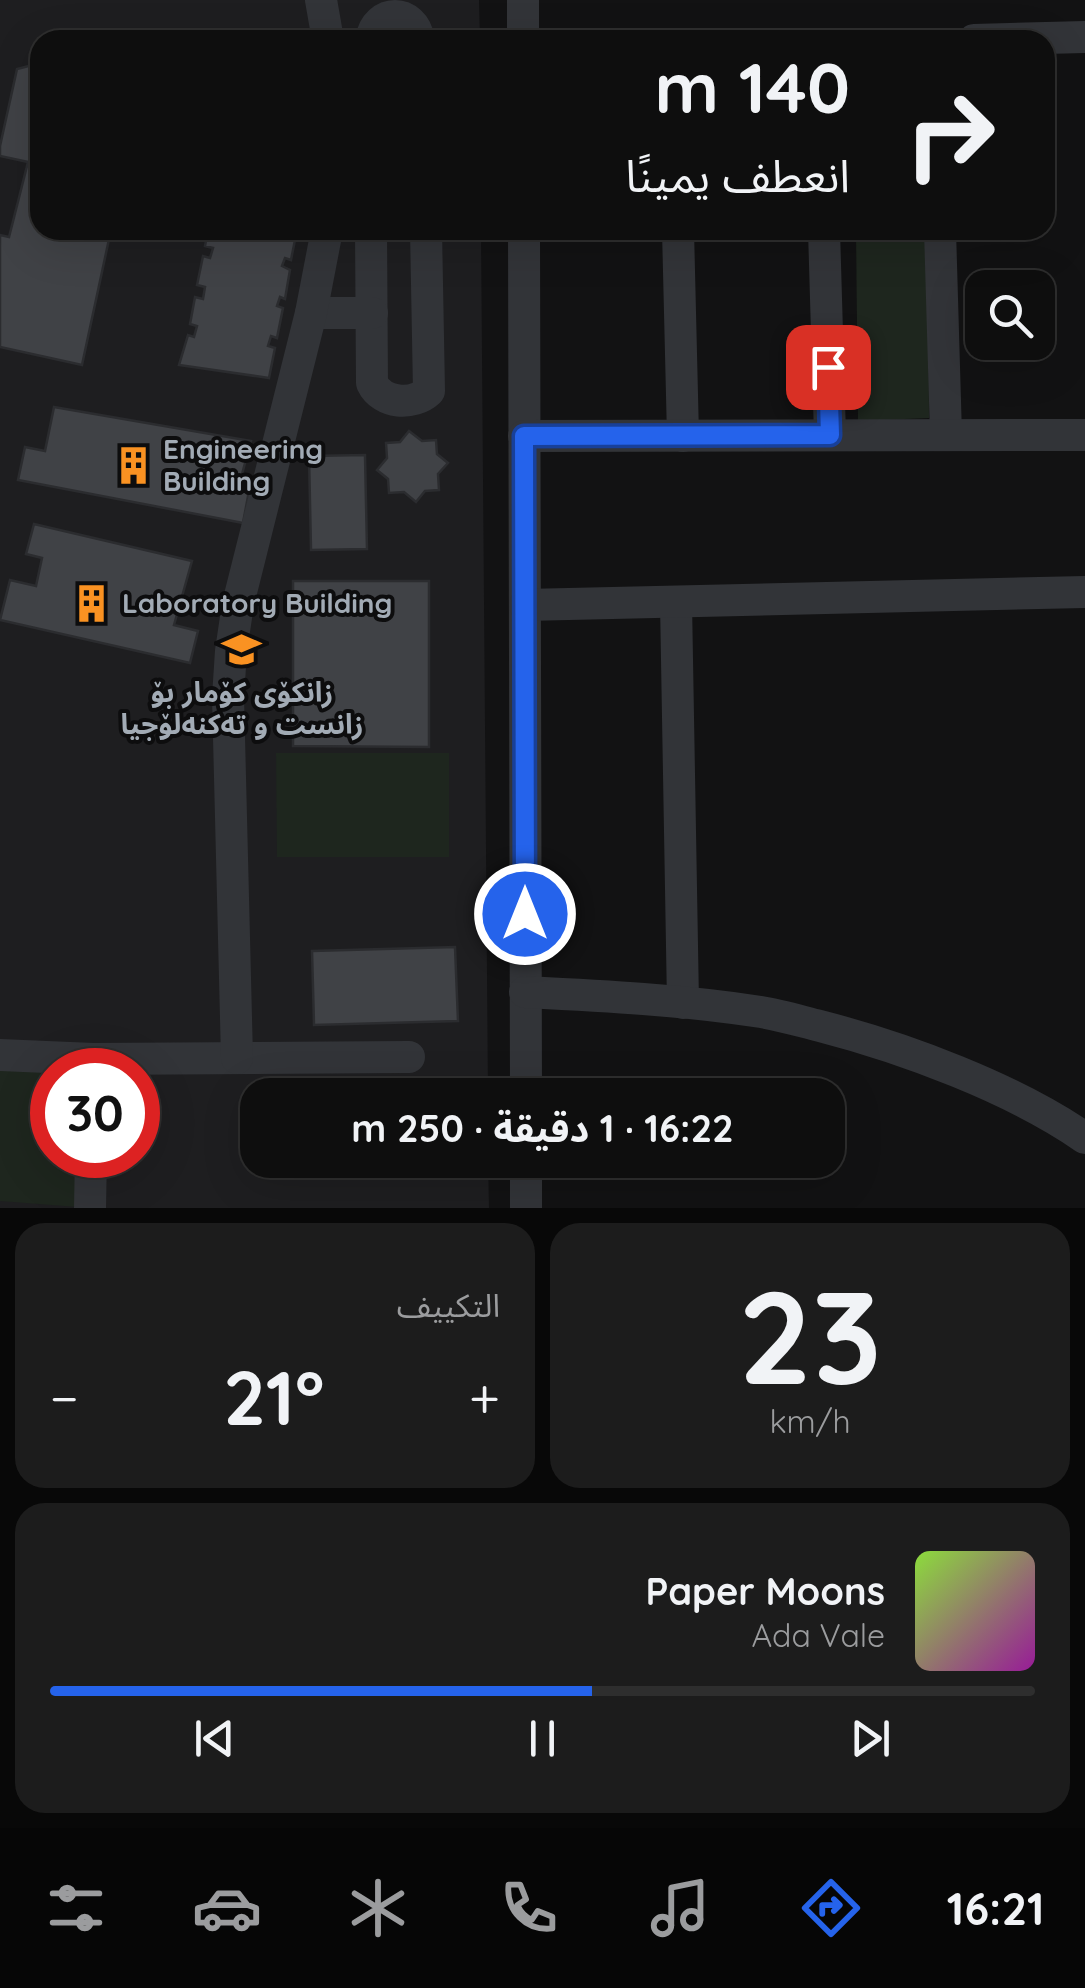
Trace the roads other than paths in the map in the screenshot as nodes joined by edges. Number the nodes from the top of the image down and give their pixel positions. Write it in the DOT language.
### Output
graph roads {
  1 [pos="321,0"];
  2 [pos="524,0"];
  3 [pos="326,30"];
  4 [pos="373,30"];
  5 [pos="416,30"];
  6 [pos="524,30"];
  7 [pos="1085,37"];
  8 [pos="1055,38"];
  9 [pos="325,240"];
  10 [pos="371,240"];
  11 [pos="426,240"];
  12 [pos="524,240"];
  13 [pos="678,240"];
  14 [pos="824,240"];
  15 [pos="940,240"];
  16 [pos="312,313"];
  17 [pos="372,313"];
  18 [pos="830,435"];
  19 [pos="946,435"];
  20 [pos="1085,435"];
  21 [pos="524,436"];
  22 [pos="684,436"];
  23 [pos="1085,592"];
  24 [pos="676,602"];
  25 [pos="525,605"];
  26 [pos="526,992"];
  27 [pos="682,1003"];
  28 [pos="0,1054"];
  29 [pos="30,1057"];
  30 [pos="409,1057"];
  31 [pos="237,1058"];
  32 [pos="160,1061"];
  33 [pos="526,1078"];
  34 [pos="1085,1138"];
  35 [pos="91,1178"];
  36 [pos="526,1178"];
  37 [pos="90,1208"];
  38 [pos="526,1208"];
  1 -- 3 [label="street"];
  2 -- 6 [label="street"];
  4 -- 5 [label="street"];
  7 -- 8 [label="street"];
  9 -- 16 [label="street"];
  10 -- 17 [label="street"];
  11 -- 17 [label="street"];
  12 -- 21 [label="street"];
  13 -- 22 [label="street"];
  14 -- 18 [label="street"];
  15 -- 19 [label="street"];
  16 -- 17 [label="street"];
  16 -- 31 [label="street"];
  18 -- 19 [label="street"];
  18 -- 22 [label="street"];
  19 -- 20 [label="street"];
  21 -- 22 [label="street"];
  21 -- 25 [label="street"];
  23 -- 24 [label="street"];
  24 -- 25 [label="street"];
  24 -- 27 [label="street"];
  25 -- 26 [label="street"];
  26 -- 27 [label="street"];
  26 -- 33 [label="street"];
  27 -- 34 [label="street"];
  28 -- 29 [label="street"];
  30 -- 31 [label="street"];
  31 -- 32 [label="street"];
  35 -- 37 [label="street"];
  36 -- 38 [label="street"];
}
